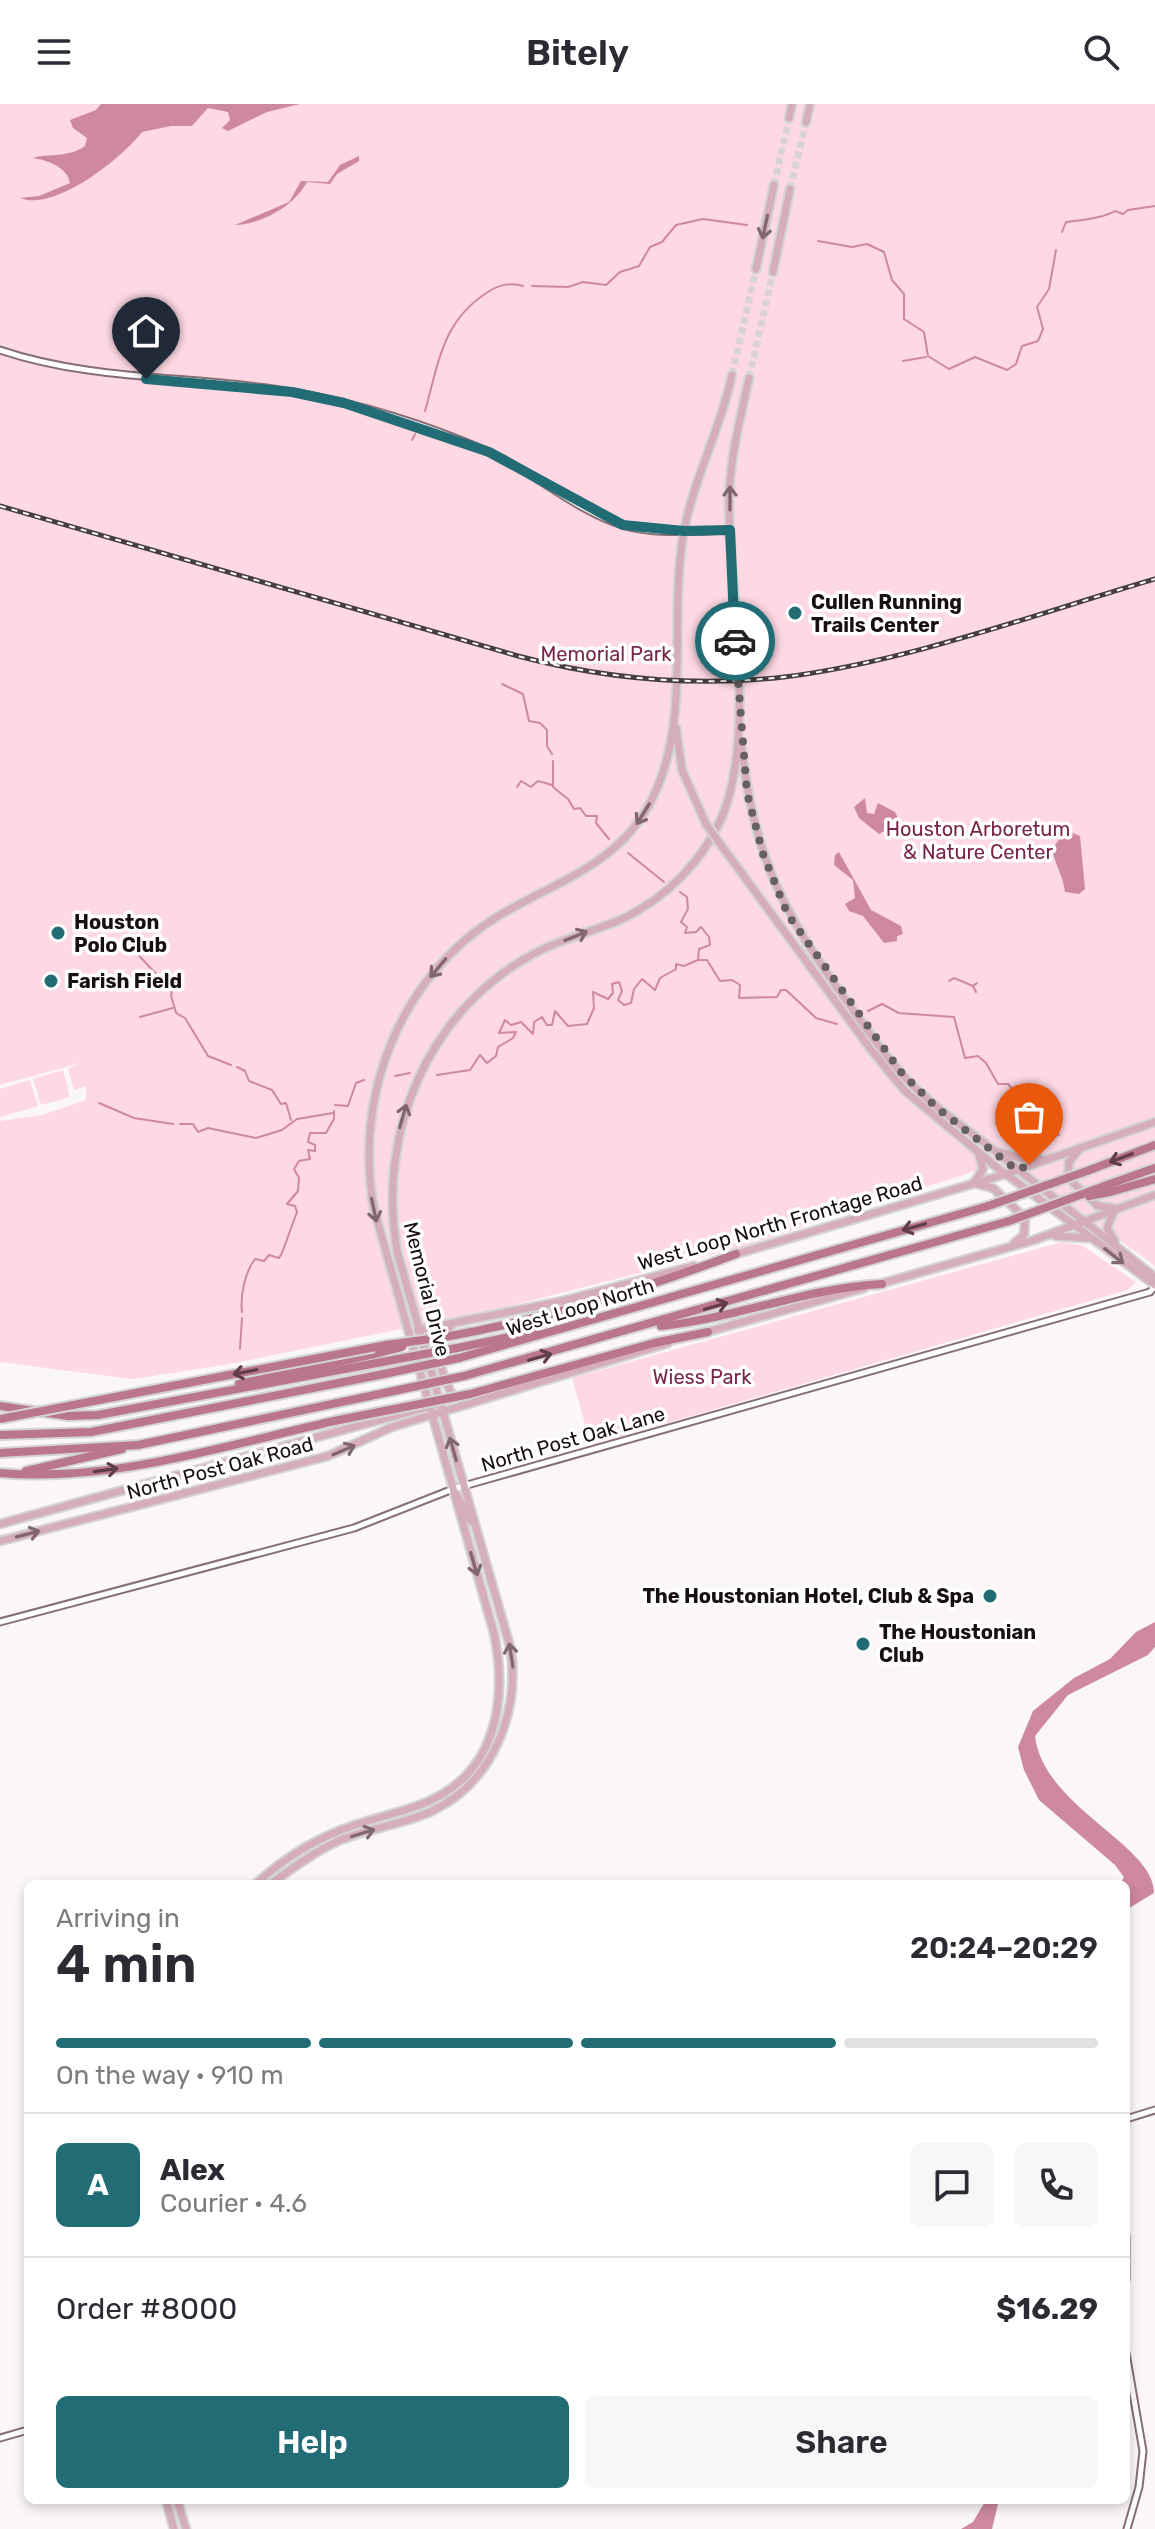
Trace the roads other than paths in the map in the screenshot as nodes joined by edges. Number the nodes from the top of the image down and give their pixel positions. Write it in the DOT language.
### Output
graph roads {
  1 [pos="792,104"];
  2 [pos="810,104"];
  3 [pos="789,118"];
  4 [pos="806,122"];
  5 [pos="774,185"];
  6 [pos="790,189"];
  7 [pos="756,269"];
  8 [pos="773,272"];
  9 [pos="0,350"];
  10 [pos="732,375"];
  11 [pos="749,378"];
  12 [pos="730,530"];
  13 [pos="684,531"];
  14 [pos="675,702"];
  15 [pos="738,711"];
  16 [pos="834,984"];
  17 [pos="827,990"];
  18 [pos="1155,1122"];
  19 [pos="1155,1145"];
  20 [pos="994,1150"];
  21 [pos="1080,1150"];
  22 [pos="978,1152"];
  23 [pos="1051,1158"];
  24 [pos="1155,1168"];
  25 [pos="1017,1170"];
  26 [pos="1006,1174"];
  27 [pos="1155,1179"];
  28 [pos="974,1183"];
  29 [pos="1109,1189"];
  30 [pos="1155,1195"];
  31 [pos="1123,1207"];
  32 [pos="1114,1211"];
  33 [pos="1087,1221"];
  34 [pos="1074,1225"];
  35 [pos="1034,1240"];
  36 [pos="1092,1240"];
  37 [pos="1009,1247"];
  38 [pos="736,1254"];
  39 [pos="1127,1254"];
  40 [pos="882,1284"];
  41 [pos="1155,1284"];
  42 [pos="455,1323"];
  43 [pos="574,1324"];
  44 [pos="641,1328"];
  45 [pos="419,1330"];
  46 [pos="407,1332"];
  47 [pos="708,1332"];
  48 [pos="449,1336"];
  49 [pos="380,1358"];
  50 [pos="470,1405"];
  51 [pos="3,1406"];
  52 [pos="442,1408"];
  53 [pos="431,1410"];
  54 [pos="0,1419"];
  55 [pos="0,1435"];
  56 [pos="92,1452"];
  57 [pos="0,1453"];
  58 [pos="0,1474"];
  59 [pos="464,1486"];
  60 [pos="453,1489"];
  61 [pos="0,1524"];
  62 [pos="0,1541"];
  63 [pos="481,1544"];
  64 [pos="0,1622"];
  65 [pos="321,1839"];
  66 [pos="325,1847"];
  67 [pos="261,1880"];
  68 [pos="277,1880"];
  69 [pos="1155,2110"];
  70 [pos="1130,2118"];
  71 [pos="1130,2376"];
  72 [pos="24,2431"];
  73 [pos="0,2438"];
  74 [pos="168,2504"];
  75 [pos="178,2504"];
  76 [pos="174,2529"];
  77 [pos="186,2529"];
  78 [pos="1127,2529"];
  1 -- 3 [label="main road"];
  2 -- 4 [label="main road"];
  5 -- 7 [label="main road, one-way"];
  6 -- 8 [label="main road"];
  9 -- 13 [label="street"];
  10 -- 13 [label="main road, Memorial Drive"];
  12 -- 11 [label="main road, Memorial Drive, one-way"];
  12 -- 13 [label="street"];
  12 -- 15 [label="main road, Memorial Drive"];
  13 -- 14 [label="main road, Memorial Drive"];
  14 -- 17 [label="main road, bridge"];
  14 -- 46 [label="main road, Memorial Drive, one-way"];
  15 -- 16 [label="main road"];
  45 -- 15 [label="main road, Memorial Drive, one-way"];
  16 -- 17 [label="main road"];
  16 -- 20 [label="main road"];
  17 -- 22 [label="main road"];
  18 -- 21 [label="main road, West Loop North Frontage Road"];
  19 -- 43 [label="highway, West Loop North, one-way, bridge"];
  20 -- 23 [label="main road"];
  20 -- 25 [label="main road"];
  21 -- 23 [label="main road, West Loop North Frontage Road"];
  21 -- 31 [label="main road"];
  22 -- 26 [label="main road"];
  22 -- 28 [label="main road"];
  23 -- 25 [label="main road, West Loop North Frontage Road"];
  24 -- 29 [label="highway"];
  25 -- 26 [label="main road, West Loop North Frontage Road"];
  25 -- 33 [label="main road"];
  26 -- 28 [label="main road, West Loop North Frontage Road"];
  26 -- 34 [label="main road"];
  27 -- 29 [label="highway"];
  28 -- 37 [label="main road"];
  28 -- 38 [label="main road, West Loop North Frontage Road"];
  44 -- 29 [label="highway, West Loop North, one-way, bridge"];
  30 -- 31 [label="main road"];
  31 -- 32 [label="main road"];
  32 -- 33 [label="main road"];
  32 -- 39 [label="main road"];
  33 -- 34 [label="main road"];
  33 -- 39 [label="main road"];
  34 -- 35 [label="main road"];
  34 -- 36 [label="main road"];
  35 -- 36 [label="main road"];
  35 -- 37 [label="main road"];
  36 -- 41 [label="main road, one-way"];
  37 -- 40 [label="main road"];
  38 -- 42 [label="main road, West Loop North Frontage Road"];
  38 -- 48 [label="highway"];
  39 -- 41 [label="main road"];
  40 -- 44 [label="highway"];
  40 -- 47 [label="main road"];
  41 -- 59 [label="street, North Post Oak Lane"];
  42 -- 45 [label="main road, West Loop North Frontage Road"];
  42 -- 50 [label="main road"];
  43 -- 49 [label="highway, bridge"];
  43 -- 55 [label="highway, West Loop North, bridge"];
  56 -- 44 [label="highway, West Loop North, one-way, bridge"];
  45 -- 46 [label="main road, West Loop North Frontage Road"];
  45 -- 52 [label="main road, Memorial Drive"];
  46 -- 53 [label="main road, Memorial Drive"];
  47 -- 50 [label="main road"];
  58 -- 47 [label="highway, one-way, bridge"];
  48 -- 49 [label="highway, bridge"];
  48 -- 54 [label="highway, one-way, bridge"];
  49 -- 51 [label="highway"];
  50 -- 52 [label="main road"];
  52 -- 53 [label="main road, North Post Oak Road"];
  59 -- 52 [label="main road, Memorial Drive, one-way"];
  53 -- 60 [label="main road, Memorial Drive"];
  53 -- 61 [label="main road, North Post Oak Road"];
  62 -- 53 [label="main road, North Post Oak Road, one-way"];
  56 -- 57 [label="highway, West Loop North"];
  56 -- 58 [label="highway"];
  59 -- 60 [label="street, North Post Oak Lane"];
  59 -- 63 [label="main road, Memorial Drive"];
  60 -- 63 [label="main road"];
  60 -- 64 [label="street, North Post Oak Lane"];
  60 -- 65 [label="main road, Memorial Drive, one-way"];
  66 -- 63 [label="main road, Memorial Drive, one-way"];
  65 -- 66 [label="main road"];
  65 -- 67 [label="main road, Memorial Drive"];
  66 -- 68 [label="main road, Memorial Drive"];
  69 -- 70 [label="street"];
  71 -- 78 [label="street"];
  72 -- 73 [label="street"];
  74 -- 76 [label="main road"];
  75 -- 77 [label="main road"];
}
